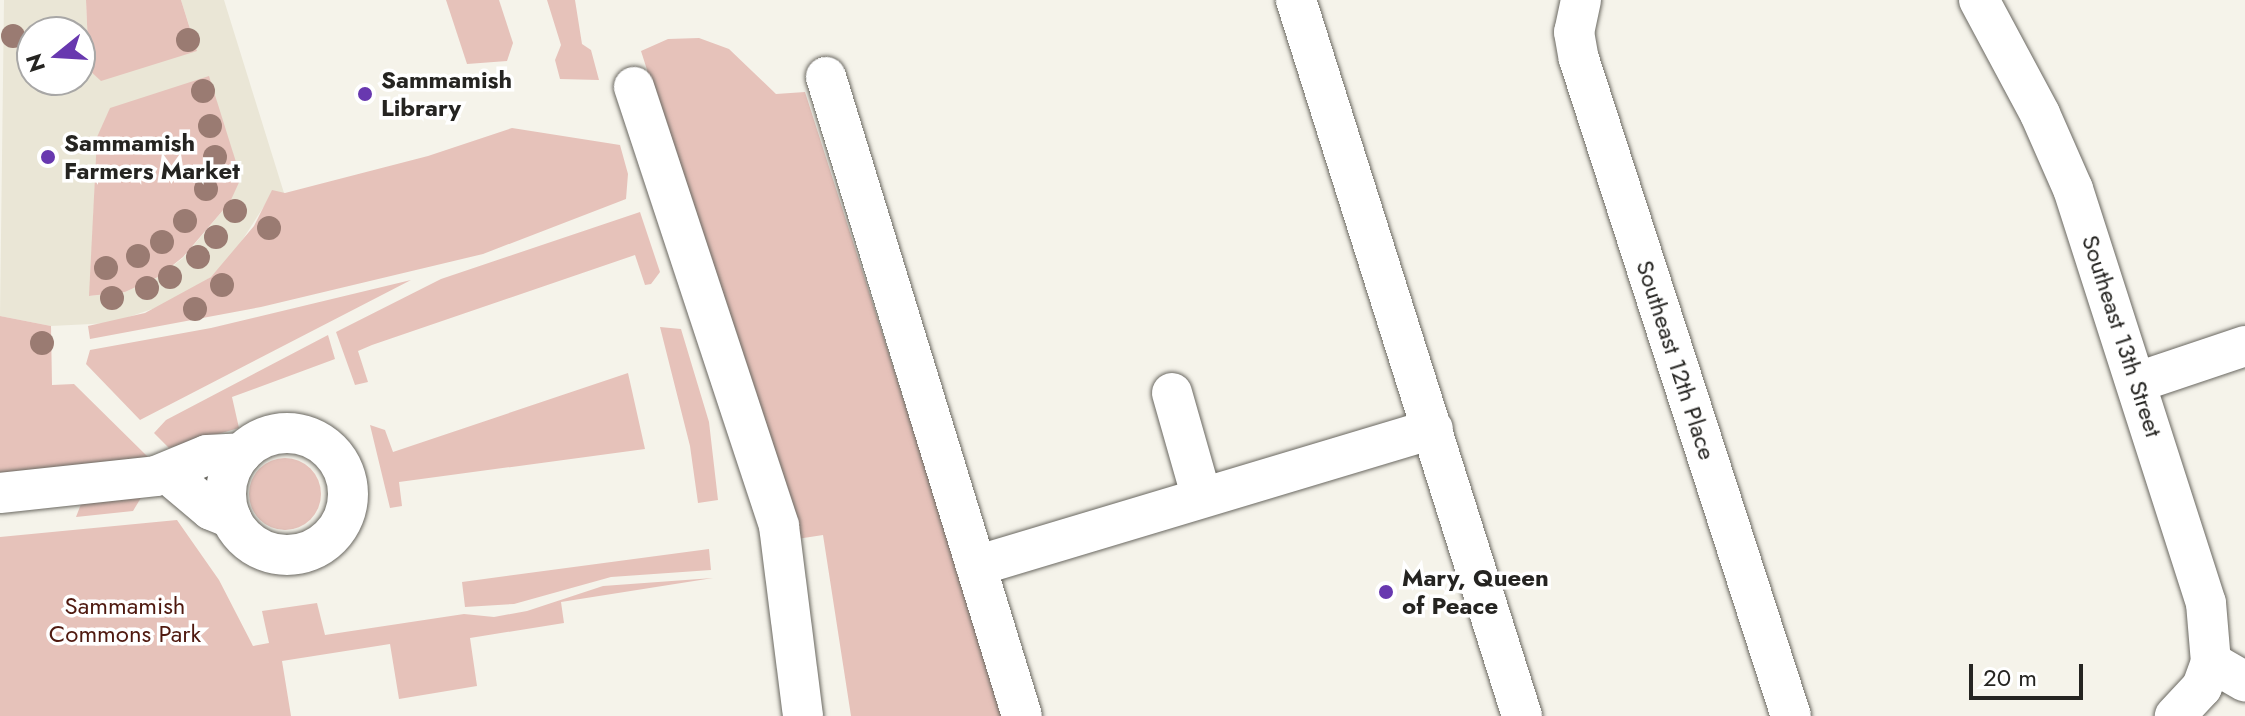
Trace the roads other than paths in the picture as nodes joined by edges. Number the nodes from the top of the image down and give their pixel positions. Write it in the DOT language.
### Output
graph roads {
  1 [pos="1296,0"];
  2 [pos="1979,0"];
  3 [pos="1579,1"];
  4 [pos="826,77"];
  5 [pos="634,87"];
  6 [pos="2245,346"];
  7 [pos="2138,382"];
  8 [pos="1172,393"];
  9 [pos="1433,429"];
  10 [pos="242,453"];
  11 [pos="167,473"];
  12 [pos="0,493"];
  13 [pos="1201,495"];
  14 [pos="231,518"];
  15 [pos="976,566"];
  16 [pos="2206,674"];
  17 [pos="2245,682"];
  18 [pos="803,716"];
  19 [pos="1022,716"];
  20 [pos="1522,716"];
  21 [pos="1791,716"];
  22 [pos="2175,716"];
  1 -- 9 [label="street"];
  2 -- 7 [label="street, Southeast 13th Street"];
  3 -- 21 [label="street, Southeast 12th Place"];
  4 -- 15 [label="street"];
  5 -- 18 [label="street"];
  6 -- 7 [label="street"];
  7 -- 16 [label="street, Southeast 13th Street"];
  8 -- 13 [label="street"];
  9 -- 13 [label="street"];
  9 -- 20 [label="street"];
  10 -- 11 [label="street"];
  10 -- 14 [label="street"];
  10 -- 14 [label="street"];
  11 -- 12 [label="street"];
  11 -- 14 [label="street"];
  13 -- 15 [label="street"];
  15 -- 19 [label="street"];
  16 -- 17 [label="street"];
  16 -- 22 [label="street"];
}
